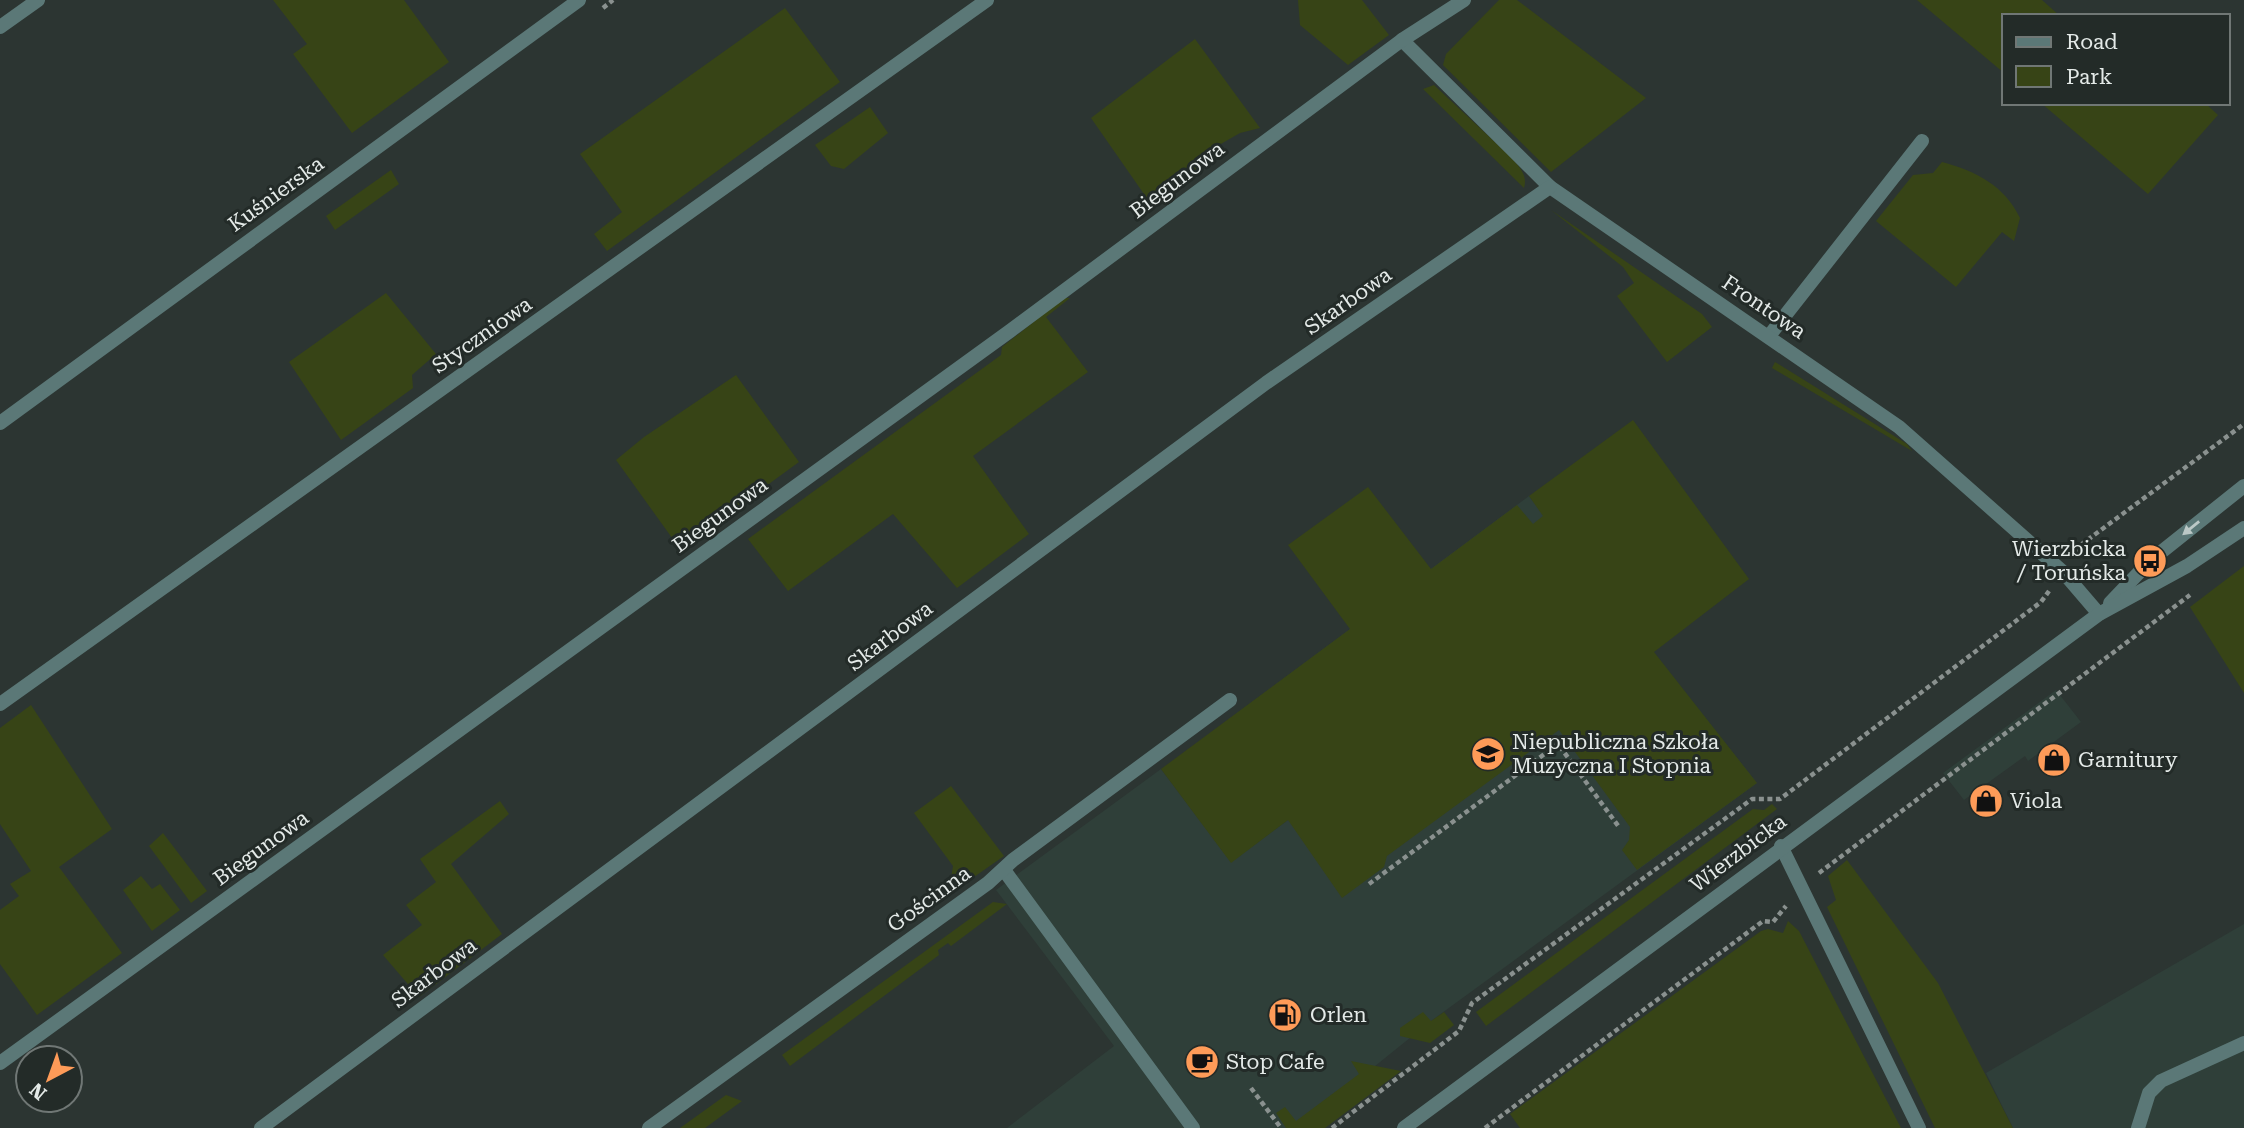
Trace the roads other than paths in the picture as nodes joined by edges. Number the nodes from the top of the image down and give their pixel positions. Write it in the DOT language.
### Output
graph roads {
  1 [pos="38,0"];
  2 [pos="579,0"];
  3 [pos="988,0"];
  4 [pos="1464,0"];
  5 [pos="0,27"];
  6 [pos="1402,40"];
  7 [pos="1922,141"];
  8 [pos="1550,187"];
  9 [pos="1769,336"];
  10 [pos="0,423"];
  11 [pos="2244,486"];
  12 [pos="2244,528"];
  13 [pos="2099,614"];
  14 [pos="1230,700"];
  15 [pos="0,704"];
  16 [pos="1781,846"];
  17 [pos="1004,870"];
  18 [pos="2244,1043"];
  19 [pos="0,1063"];
  20 [pos="261,1128"];
  21 [pos="649,1128"];
  22 [pos="1193,1128"];
  23 [pos="1404,1128"];
  24 [pos="1919,1128"];
  25 [pos="2138,1128"];
  1 -- 5 [label="street"];
  2 -- 10 [label="street, Kuśnierska"];
  3 -- 15 [label="street, Styczniowa"];
  4 -- 6 [label="street, Biegunowa"];
  6 -- 8 [label="street, Frontowa"];
  6 -- 19 [label="street, Biegunowa"];
  7 -- 9 [label="street"];
  8 -- 9 [label="street, Frontowa"];
  8 -- 20 [label="street, Skarbowa"];
  9 -- 13 [label="street, Frontowa"];
  11 -- 13 [label="street, Wierzbicka, one-way"];
  12 -- 13 [label="street, Wierzbicka"];
  13 -- 16 [label="street, Wierzbicka"];
  14 -- 17 [label="street, Gościnna"];
  16 -- 23 [label="street, Wierzbicka"];
  16 -- 24 [label="street"];
  17 -- 21 [label="street, Gościnna"];
  17 -- 22 [label="street"];
  18 -- 25 [label="street"];
}
